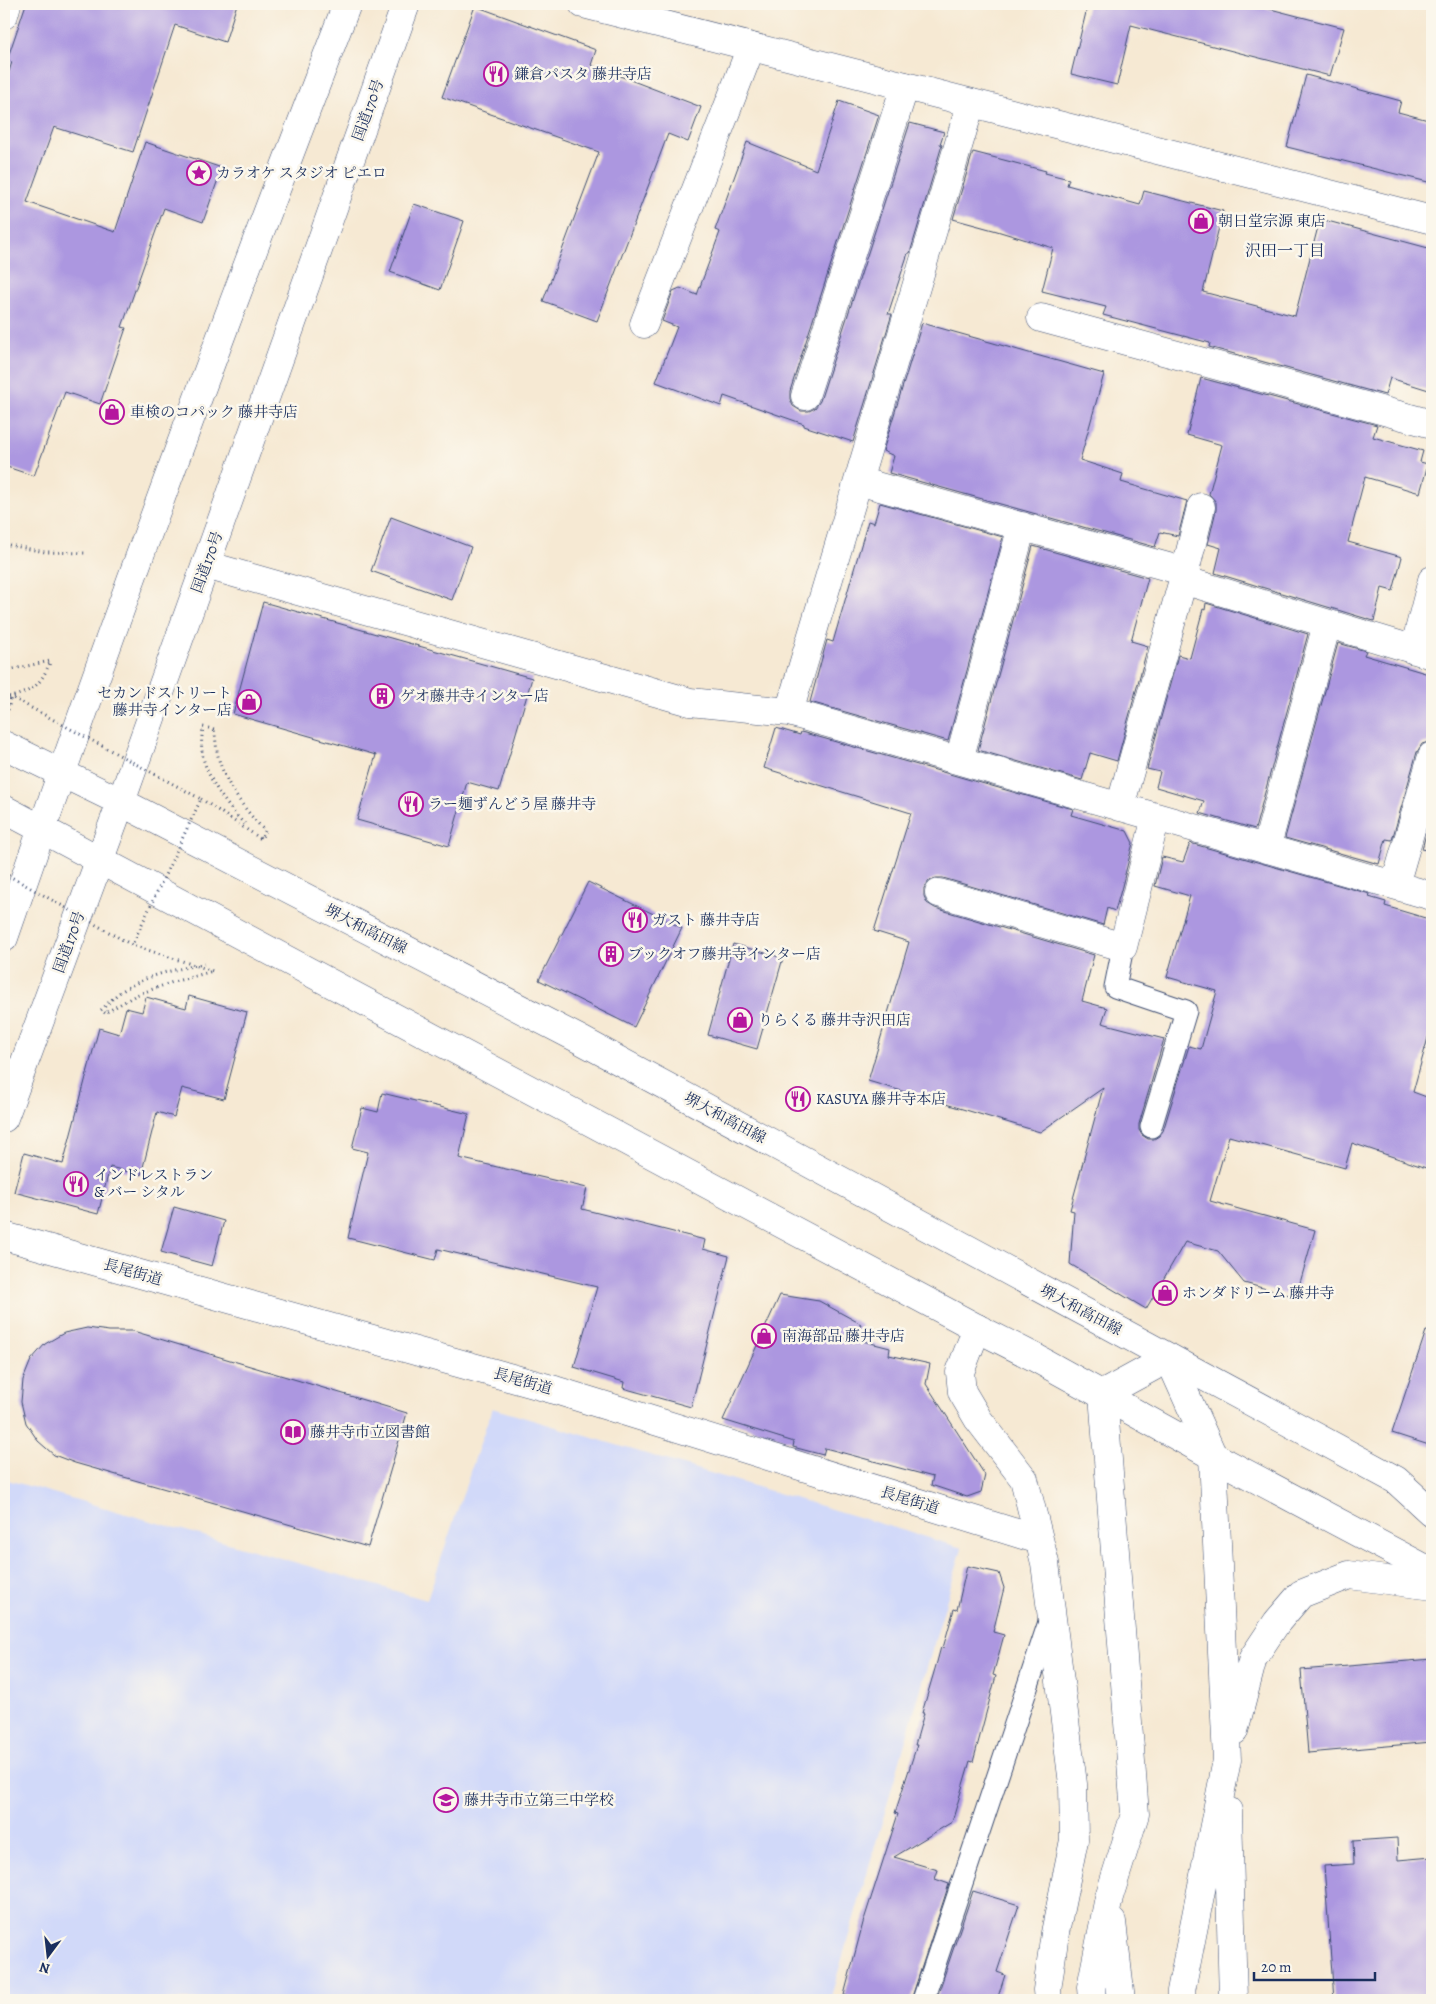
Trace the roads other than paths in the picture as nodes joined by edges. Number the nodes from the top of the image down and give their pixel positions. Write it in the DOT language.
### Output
graph roads {
  1 [pos="8,4"];
  2 [pos="347,4"];
  3 [pos="406,4"];
  4 [pos="583,4"];
  5 [pos="4,15"];
  6 [pos="751,47"];
  7 [pos="905,86"];
  8 [pos="971,103"];
  9 [pos="1432,220"];
  10 [pos="1041,318"];
  11 [pos="644,324"];
  12 [pos="806,396"];
  13 [pos="1432,424"];
  14 [pos="858,481"];
  15 [pos="1201,507"];
  16 [pos="1022,526"];
  17 [pos="206,565"];
  18 [pos="1185,576"];
  19 [pos="1432,580"];
  20 [pos="1327,624"];
  21 [pos="1423,653"];
  22 [pos="789,712"];
  23 [pos="4,745"];
  24 [pos="1432,756"];
  25 [pos="959,760"];
  26 [pos="61,774"];
  27 [pos="121,802"];
  28 [pos="1120,807"];
  29 [pos="4,809"];
  30 [pos="1156,817"];
  31 [pos="42,829"];
  32 [pos="1266,848"];
  33 [pos="100,860"];
  34 [pos="1395,885"];
  35 [pos="939,893"];
  36 [pos="1432,896"];
  37 [pos="4,938"];
  38 [pos="1123,947"];
  39 [pos="4,1118"];
  40 [pos="1151,1127"];
  41 [pos="4,1236"];
  42 [pos="976,1328"];
  43 [pos="1169,1358"];
  44 [pos="1103,1394"];
  45 [pos="1212,1456"];
  46 [pos="1432,1513"];
  47 [pos="1039,1540"];
  48 [pos="1432,1572"];
  49 [pos="1432,1586"];
  50 [pos="1051,1614"];
  51 [pos="1227,1760"];
  52 [pos="1109,1897"];
  53 [pos="923,2000"];
  54 [pos="1048,2000"];
  55 [pos="1092,2000"];
  56 [pos="1121,2000"];
  57 [pos="1181,2000"];
  58 [pos="1233,2000"];
  1 -- 5 [label="main road"];
  2 -- 26 [label="main road"];
  3 -- 17 [label="main road, 国道170号"];
  4 -- 6 [label="main road"];
  6 -- 7 [label="main road"];
  6 -- 11 [label="main road"];
  7 -- 8 [label="main road"];
  7 -- 12 [label="main road"];
  8 -- 9 [label="main road"];
  8 -- 14 [label="main road"];
  10 -- 13 [label="main road"];
  14 -- 16 [label="main road"];
  14 -- 22 [label="main road"];
  15 -- 18 [label="main road"];
  16 -- 18 [label="main road"];
  16 -- 25 [label="main road"];
  17 -- 22 [label="main road"];
  17 -- 27 [label="main road, 国道170号"];
  18 -- 20 [label="main road"];
  18 -- 28 [label="main road"];
  19 -- 21 [label="main road"];
  20 -- 21 [label="main road"];
  20 -- 32 [label="main road"];
  22 -- 25 [label="main road"];
  23 -- 26 [label="main road, 堺大和高田線"];
  24 -- 34 [label="main road"];
  25 -- 28 [label="main road"];
  26 -- 27 [label="main road, 堺大和高田線"];
  26 -- 31 [label="main road"];
  27 -- 33 [label="main road, 国道170号"];
  27 -- 43 [label="main road, 堺大和高田線"];
  28 -- 30 [label="main road"];
  29 -- 31 [label="main road"];
  30 -- 32 [label="main road"];
  30 -- 38 [label="main road"];
  31 -- 33 [label="main road"];
  31 -- 37 [label="main road"];
  32 -- 34 [label="main road"];
  33 -- 39 [label="main road, 国道170号"];
  33 -- 42 [label="main road"];
  34 -- 36 [label="main road"];
  35 -- 38 [label="main road"];
  38 -- 40 [label="lane"];
  41 -- 47 [label="main road, 長尾街道"];
  42 -- 44 [label="main road"];
  42 -- 47 [label="main road"];
  43 -- 44 [label="main road"];
  43 -- 45 [label="main road"];
  43 -- 46 [label="main road, 堺大和高田線"];
  44 -- 45 [label="main road"];
  44 -- 52 [label="main road"];
  45 -- 48 [label="main road"];
  45 -- 51 [label="main road"];
  47 -- 50 [label="main road"];
  49 -- 51 [label="main road"];
  50 -- 53 [label="lane"];
  50 -- 54 [label="main road"];
  51 -- 57 [label="main road"];
  51 -- 58 [label="main road"];
  52 -- 55 [label="main road"];
  52 -- 56 [label="main road"];
}
